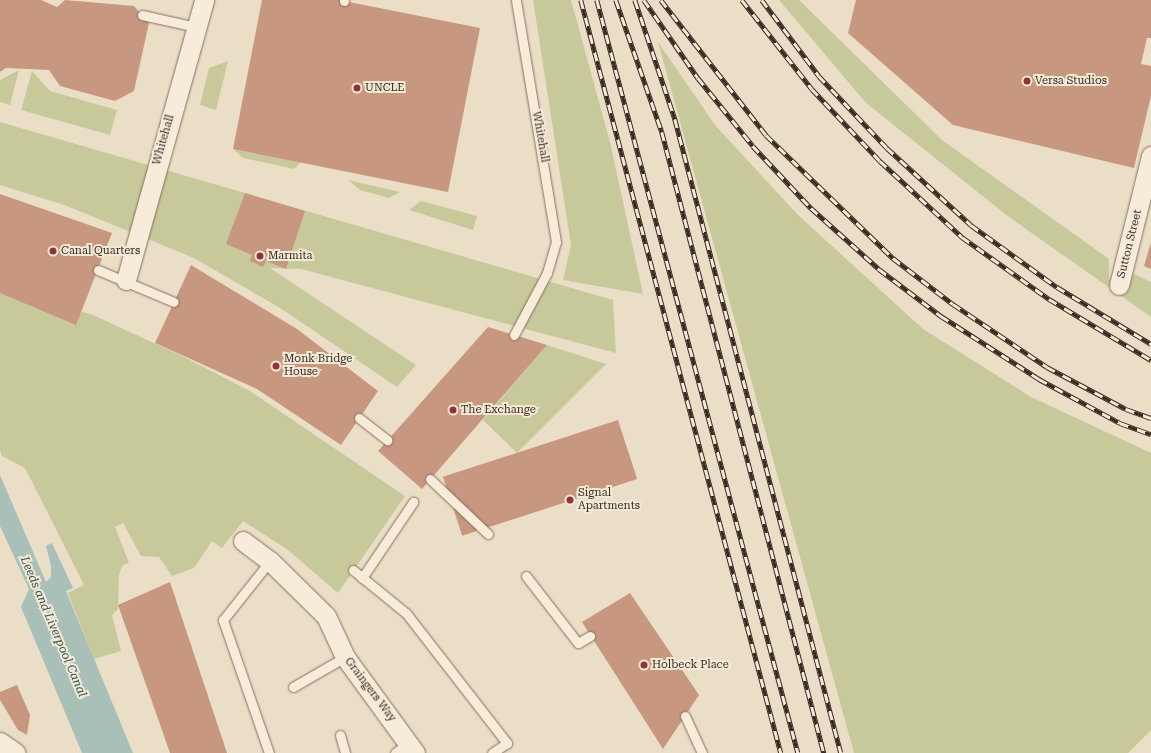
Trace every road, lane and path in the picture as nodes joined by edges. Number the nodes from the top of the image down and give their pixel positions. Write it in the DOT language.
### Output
graph roads {
  1 [pos="204,0"];
  2 [pos="516,0"];
  3 [pos="142,15"];
  4 [pos="196,27"];
  5 [pos="1151,156"];
  6 [pos="98,270"];
  7 [pos="126,280"];
  8 [pos="1120,285"];
  9 [pos="174,302"];
  10 [pos="514,335"];
  11 [pos="359,418"];
  12 [pos="387,440"];
  13 [pos="430,479"];
  14 [pos="413,502"];
  15 [pos="488,534"];
  16 [pos="243,542"];
  17 [pos="270,561"];
  18 [pos="353,570"];
  19 [pos="526,576"];
  20 [pos="362,578"];
  21 [pos="590,636"];
  22 [pos="345,657"];
  23 [pos="293,687"];
  24 [pos="685,716"];
  25 [pos="340,735"];
  26 [pos="0,742"];
  27 [pos="406,750"];
  28 [pos="16,753"];
  29 [pos="268,753"];
  30 [pos="345,753"];
  31 [pos="492,753"];
  32 [pos="702,753"];
  1 -- 4 [label="street, Whitehall"];
  2 -- 10 [label="lane, Whitehall"];
  3 -- 4 [label="lane"];
  4 -- 7 [label="street, Whitehall"];
  5 -- 8 [label="street, Sutton Street"];
  6 -- 7 [label="lane"];
  7 -- 9 [label="lane"];
  11 -- 12 [label="lane"];
  13 -- 15 [label="lane"];
  14 -- 20 [label="lane"];
  16 -- 17 [label="street, Graingers Way"];
  17 -- 22 [label="street, Graingers Way"];
  17 -- 29 [label="lane"];
  18 -- 20 [label="lane"];
  19 -- 21 [label="lane"];
  20 -- 31 [label="lane"];
  22 -- 23 [label="lane"];
  22 -- 27 [label="street, Graingers Way"];
  24 -- 32 [label="lane"];
  25 -- 30 [label="lane"];
  26 -- 28 [label="street"];
}
